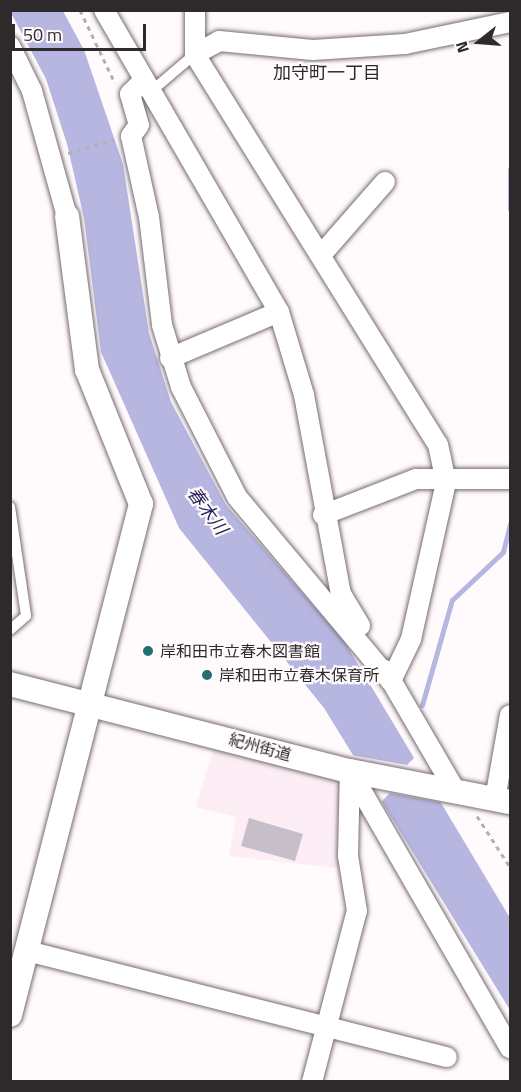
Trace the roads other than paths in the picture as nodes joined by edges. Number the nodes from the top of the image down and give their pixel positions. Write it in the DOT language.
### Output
graph roads {
  1 [pos="104,10"];
  2 [pos="195,10"];
  3 [pos="510,22"];
  4 [pos="10,46"];
  5 [pos="195,54"];
  6 [pos="145,88"];
  7 [pos="385,182"];
  8 [pos="67,216"];
  9 [pos="321,255"];
  10 [pos="279,312"];
  11 [pos="170,358"];
  12 [pos="510,479"];
  13 [pos="447,482"];
  14 [pos="10,507"];
  15 [pos="323,515"];
  16 [pos="10,630"];
  17 [pos="391,681"];
  18 [pos="10,684"];
  19 [pos="91,702"];
  20 [pos="510,715"];
  21 [pos="353,772"];
  22 [pos="455,791"];
  23 [pos="503,801"];
  24 [pos="27,951"];
  25 [pos="10,1015"];
  26 [pos="326,1028"];
  27 [pos="510,1048"];
  28 [pos="447,1057"];
  29 [pos="312,1082"];
  1 -- 6 [label="street"];
  2 -- 5 [label="street"];
  3 -- 5 [label="street"];
  4 -- 8 [label="street"];
  5 -- 6 [label="lane"];
  5 -- 9 [label="street"];
  6 -- 10 [label="street"];
  6 -- 11 [label="street"];
  7 -- 9 [label="street"];
  8 -- 19 [label="street"];
  9 -- 13 [label="street"];
  10 -- 11 [label="street"];
  10 -- 15 [label="street"];
  11 -- 17 [label="street"];
  12 -- 13 [label="street"];
  13 -- 15 [label="street"];
  13 -- 17 [label="street"];
  14 -- 16 [label="lane"];
  15 -- 17 [label="street"];
  17 -- 22 [label="street"];
  18 -- 19 [label="street, 紀州街道"];
  19 -- 21 [label="street, 紀州街道"];
  19 -- 24 [label="street"];
  20 -- 23 [label="street"];
  21 -- 22 [label="street, 紀州街道"];
  21 -- 26 [label="street"];
  21 -- 27 [label="street"];
  22 -- 23 [label="street, 紀州街道"];
  24 -- 25 [label="street"];
  24 -- 26 [label="street"];
  26 -- 28 [label="street"];
  26 -- 29 [label="street"];
}
